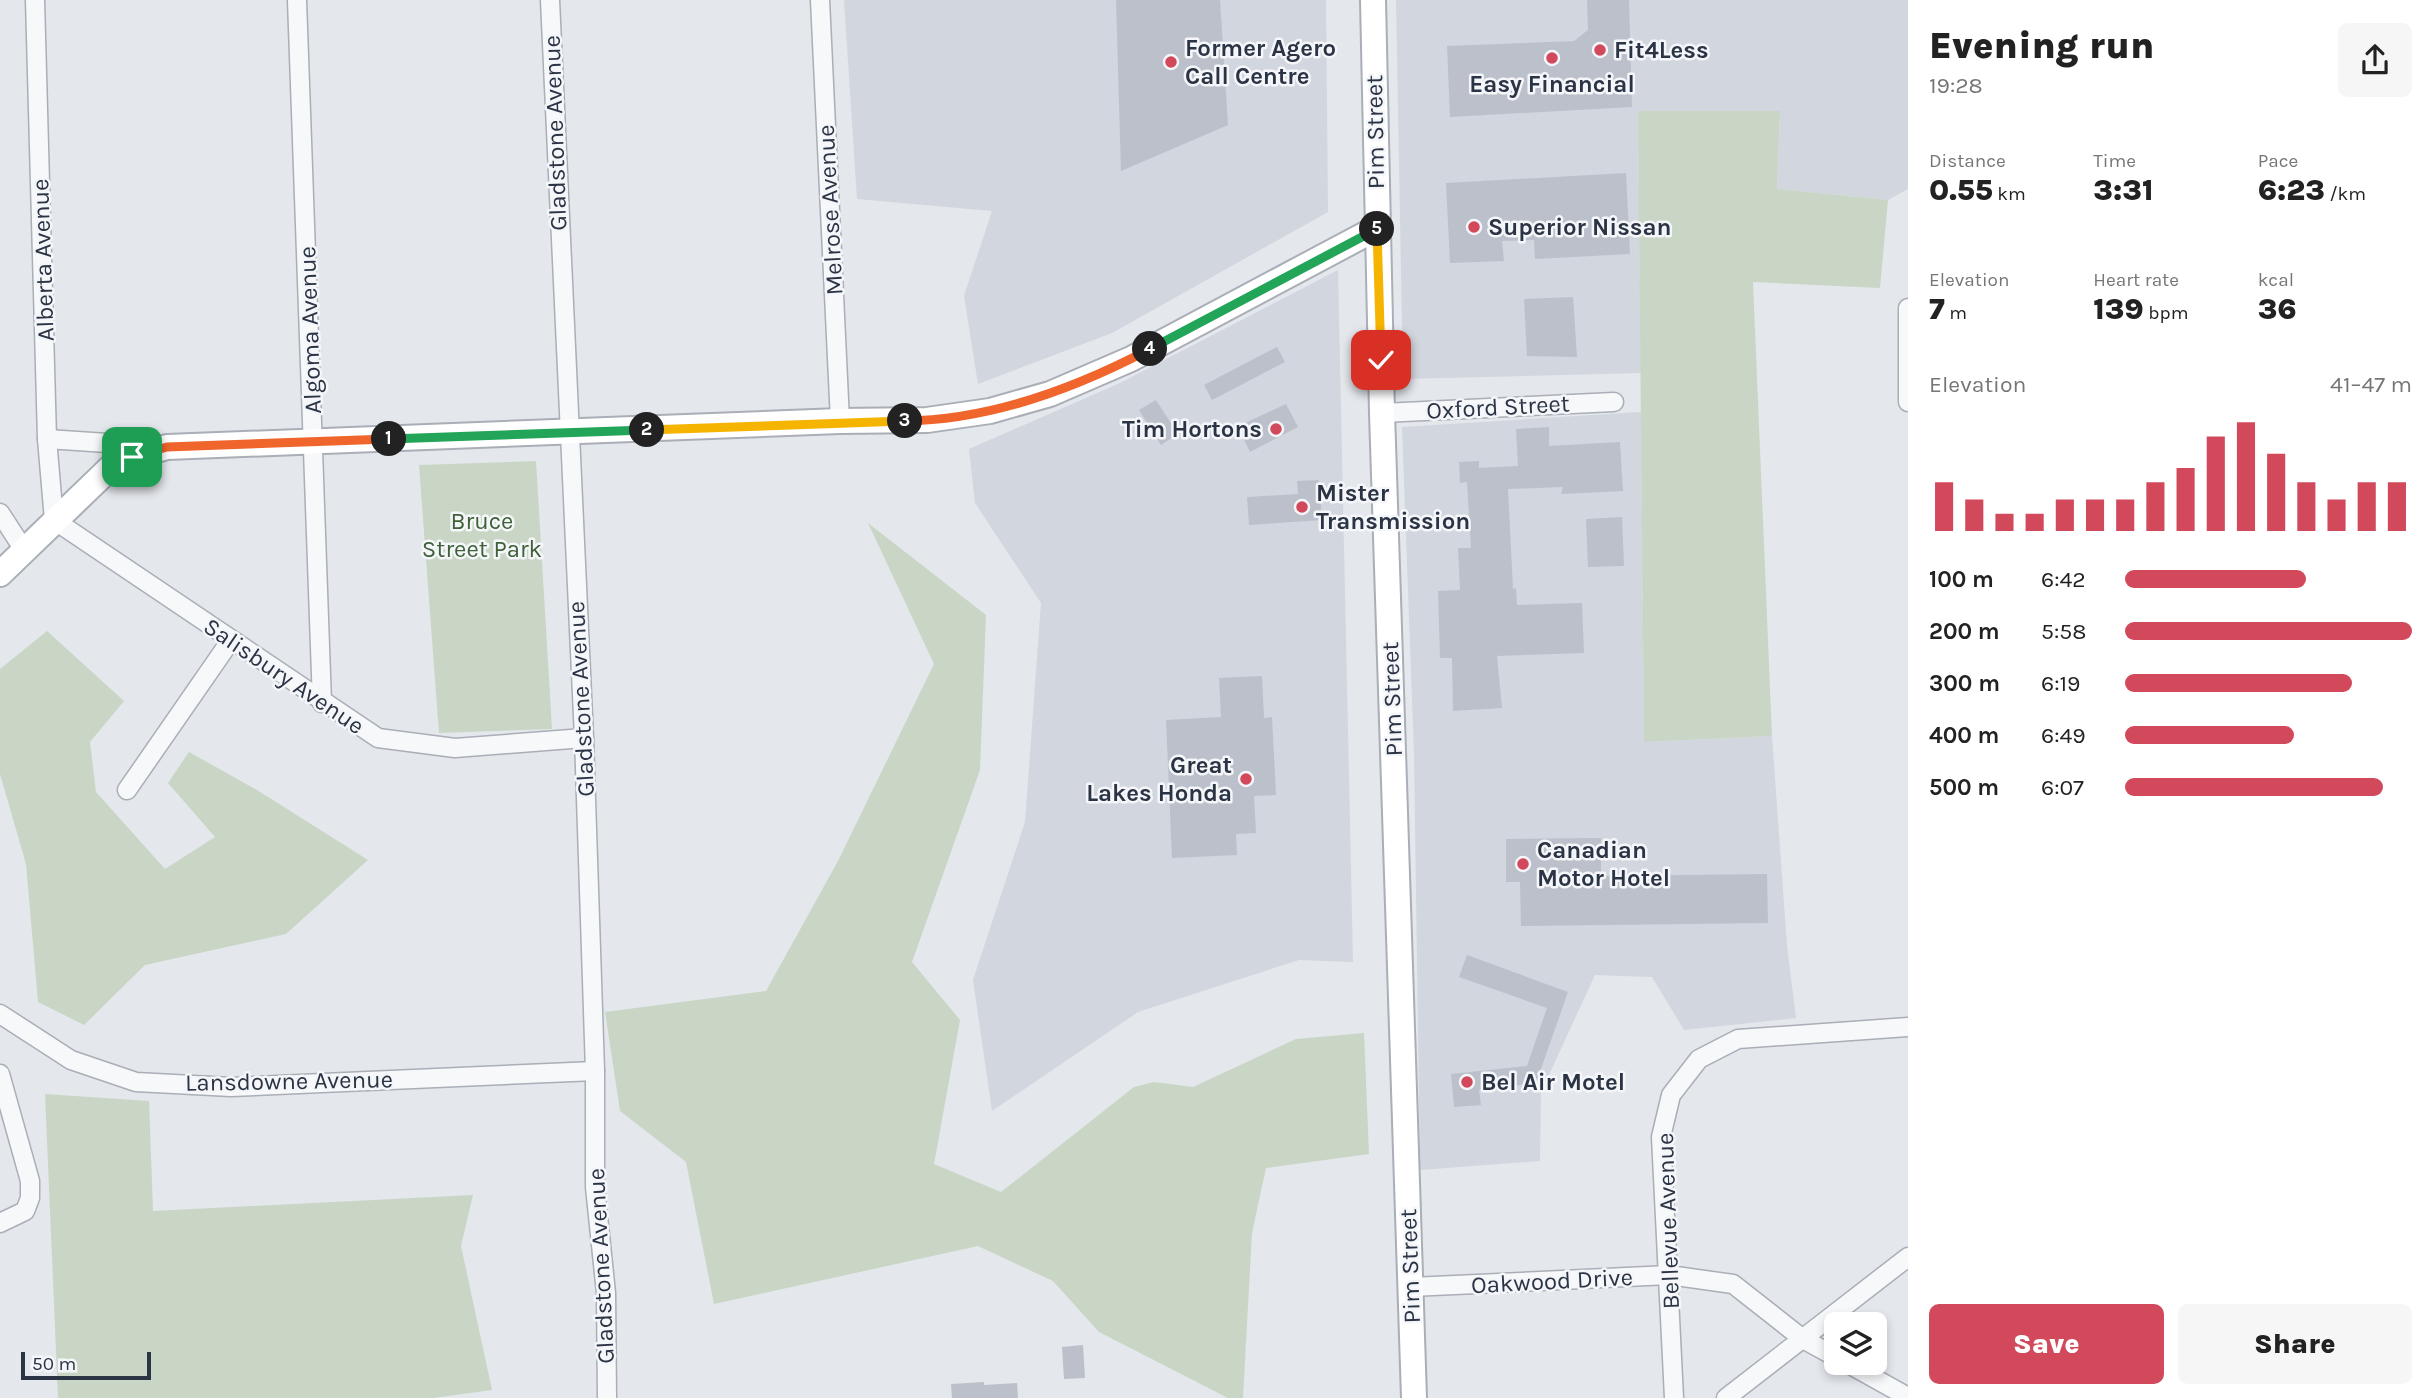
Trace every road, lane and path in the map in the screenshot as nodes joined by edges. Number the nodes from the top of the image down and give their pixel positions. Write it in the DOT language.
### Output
graph roads {
  1 [pos="35,0"];
  2 [pos="297,0"];
  3 [pos="550,0"];
  4 [pos="820,0"];
  5 [pos="1373,0"];
  6 [pos="1377,228"];
  7 [pos="1908,308"];
  8 [pos="1614,402"];
  9 [pos="1908,402"];
  10 [pos="1382,413"];
  11 [pos="840,421"];
  12 [pos="568,433"];
  13 [pos="47,439"];
  14 [pos="315,442"];
  15 [pos="167,447"];
  16 [pos="0,513"];
  17 [pos="54,520"];
  18 [pos="24,550"];
  19 [pos="0,574"];
  20 [pos="231,640"];
  21 [pos="322,702"];
  22 [pos="584,738"];
  23 [pos="127,790"];
  24 [pos="0,1014"];
  25 [pos="1908,1027"];
  26 [pos="595,1071"];
  27 [pos="0,1074"];
  28 [pos="0,1223"];
  29 [pos="1908,1257"];
  30 [pos="1669,1275"];
  31 [pos="1411,1287"];
  32 [pos="1803,1339"];
  33 [pos="1824,1350"];
  34 [pos="1869,1375"];
  35 [pos="1908,1397"];
  36 [pos="607,1398"];
  37 [pos="1414,1398"];
  38 [pos="1674,1398"];
  39 [pos="1726,1398"];
  1 -- 13 [label="street, Alberta Avenue"];
  2 -- 14 [label="street, Algoma Avenue"];
  3 -- 12 [label="street, Gladstone Avenue"];
  4 -- 11 [label="street, Melrose Avenue"];
  5 -- 6 [label="main road, Pim Street"];
  6 -- 10 [label="main road, Pim Street"];
  6 -- 11 [label="main road"];
  7 -- 9 [label="street"];
  8 -- 10 [label="street, Oxford Street"];
  10 -- 31 [label="main road, Pim Street"];
  11 -- 12 [label="main road"];
  12 -- 14 [label="main road"];
  12 -- 22 [label="street, Gladstone Avenue"];
  13 -- 15 [label="street"];
  13 -- 17 [label="street, Alberta Avenue"];
  14 -- 15 [label="main road"];
  14 -- 21 [label="street, Algoma Avenue"];
  15 -- 17 [label="main road"];
  16 -- 18 [label="street"];
  17 -- 18 [label="main road"];
  17 -- 20 [label="street, Salisbury Avenue"];
  18 -- 19 [label="main road"];
  20 -- 21 [label="street, Salisbury Avenue"];
  20 -- 23 [label="street"];
  21 -- 22 [label="street, Salisbury Avenue"];
  22 -- 26 [label="street, Gladstone Avenue"];
  24 -- 26 [label="street, Lansdowne Avenue"];
  25 -- 30 [label="street, Bellevue Avenue"];
  26 -- 36 [label="street, Gladstone Avenue"];
  27 -- 28 [label="street"];
  29 -- 32 [label="street"];
  30 -- 31 [label="street, Oakwood Drive"];
  30 -- 32 [label="street, Oakwood Drive"];
  30 -- 38 [label="street, Bellevue Avenue"];
  31 -- 37 [label="main road, Pim Street"];
  32 -- 33 [label="street, Oakwood Drive"];
  32 -- 39 [label="street"];
  34 -- 35 [label="street"];
}
